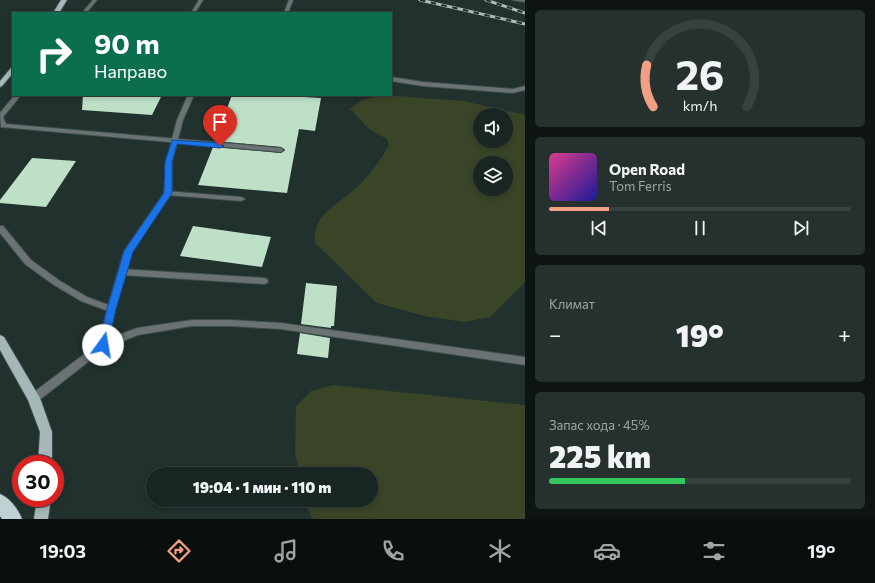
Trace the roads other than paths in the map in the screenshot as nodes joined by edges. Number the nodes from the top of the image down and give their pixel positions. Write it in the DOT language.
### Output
graph roads {
  1 [pos="64,0"];
  2 [pos="95,0"];
  3 [pos="201,0"];
  4 [pos="291,0"];
  5 [pos="514,0"];
  6 [pos="517,0"];
  7 [pos="525,1"];
  8 [pos="57,12"];
  9 [pos="85,12"];
  10 [pos="194,12"];
  11 [pos="286,12"];
  12 [pos="12,70"];
  13 [pos="392,79"];
  14 [pos="0,85"];
  15 [pos="525,88"];
  16 [pos="17,96"];
  17 [pos="191,96"];
  18 [pos="174,142"];
  19 [pos="281,150"];
  20 [pos="168,193"];
  21 [pos="241,199"];
  22 [pos="0,228"];
  23 [pos="122,272"];
  24 [pos="264,281"];
  25 [pos="112,309"];
  26 [pos="0,340"];
  27 [pos="103,345"];
  28 [pos="525,361"];
  29 [pos="34,398"];
  30 [pos="45,455"];
  31 [pos="0,502"];
  32 [pos="43,507"];
  33 [pos="13,519"];
  34 [pos="41,519"];
  1 -- 8 [label="main road"];
  2 -- 9 [label="street"];
  3 -- 10 [label="street"];
  4 -- 11 [label="street"];
  5 -- 6 [label="street"];
  6 -- 7 [label="street"];
  12 -- 14 [label="main road"];
  13 -- 15 [label="street"];
  16 -- 18 [label="street"];
  17 -- 18 [label="street"];
  18 -- 19 [label="street"];
  18 -- 20 [label="street"];
  20 -- 21 [label="street"];
  20 -- 23 [label="street"];
  22 -- 25 [label="street"];
  23 -- 24 [label="street"];
  23 -- 25 [label="street"];
  25 -- 27 [label="street"];
  26 -- 29 [label="main road"];
  27 -- 28 [label="street"];
  27 -- 29 [label="street"];
  29 -- 30 [label="main road"];
  31 -- 33 [label="highway"];
  32 -- 34 [label="main road"];
}
